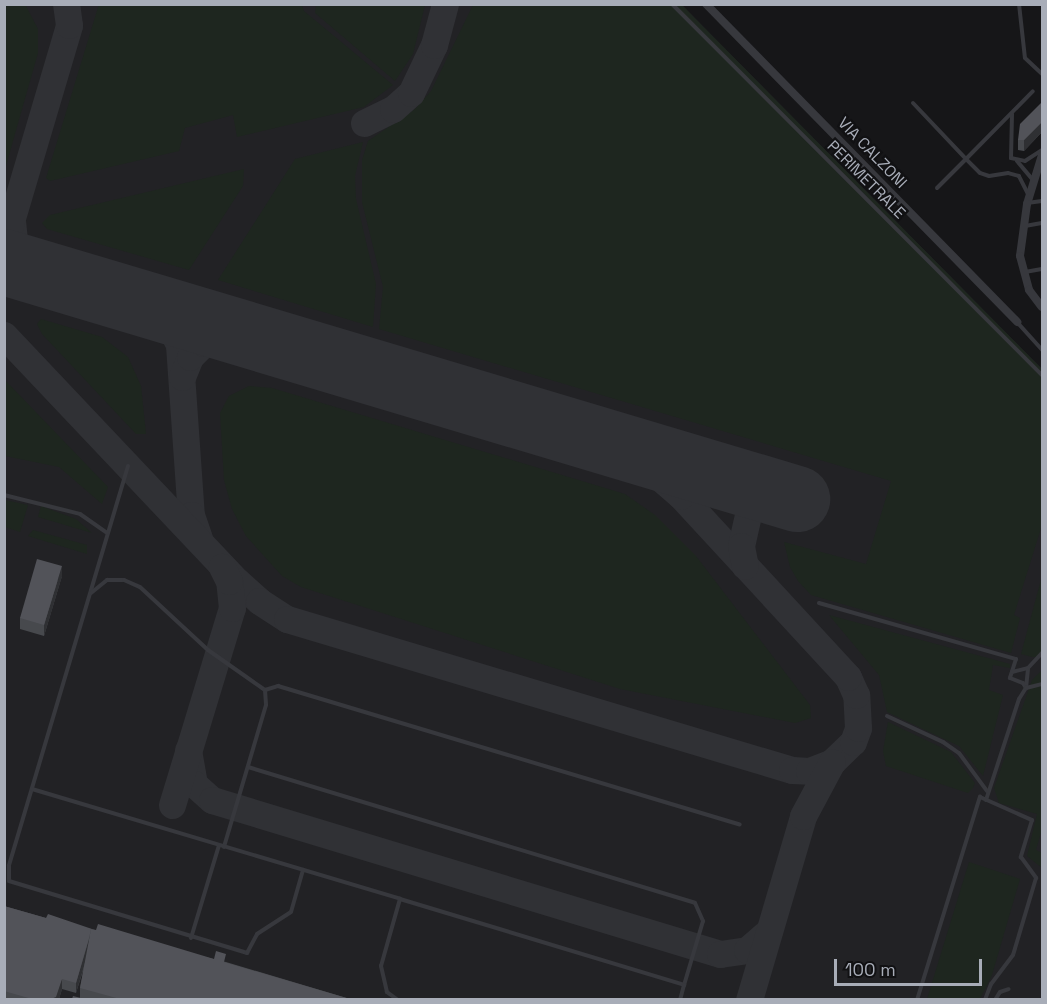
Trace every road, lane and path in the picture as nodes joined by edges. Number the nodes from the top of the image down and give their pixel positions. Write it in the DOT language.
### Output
graph roads {
  1 [pos="672,4"];
  2 [pos="706,4"];
  3 [pos="1018,4"];
  4 [pos="1042,74"];
  5 [pos="1033,91"];
  6 [pos="913,103"];
  7 [pos="1012,113"];
  8 [pos="1042,153"];
  9 [pos="966,159"];
  10 [pos="1017,161"];
  11 [pos="1033,180"];
  12 [pos="937,188"];
  13 [pos="1027,200"];
  14 [pos="1042,201"];
  15 [pos="1042,223"];
  16 [pos="1022,226"];
  17 [pos="1042,269"];
  18 [pos="1022,273"];
  19 [pos="1042,307"];
  20 [pos="1017,322"];
  21 [pos="1042,350"];
  22 [pos="1042,375"];
  23 [pos="128,466"];
  24 [pos="4,495"];
  25 [pos="107,533"];
  26 [pos="90,594"];
  27 [pos="819,603"];
  28 [pos="1042,653"];
  29 [pos="1029,668"];
  30 [pos="1012,672"];
  31 [pos="1042,684"];
  32 [pos="1026,688"];
  33 [pos="265,690"];
  34 [pos="887,716"];
  35 [pos="248,767"];
  36 [pos="32,789"];
  37 [pos="988,792"];
  38 [pos="987,800"];
  39 [pos="740,825"];
  40 [pos="221,846"];
  41 [pos="303,870"];
  42 [pos="4,884"];
  43 [pos="15,885"];
  44 [pos="399,899"];
  45 [pos="191,938"];
  46 [pos="684,984"];
  47 [pos="1010,988"];
  48 [pos="398,999"];
  49 [pos="680,999"];
  50 [pos="917,999"];
  51 [pos="984,999"];
  52 [pos="995,999"];
  1 -- 22 [label="lane, PERIMETRALE"];
  2 -- 20 [label="street, VIA CALZONI"];
  3 -- 4 [label="lane"];
  5 -- 7 [label="lane"];
  6 -- 9 [label="lane"];
  7 -- 9 [label="lane"];
  7 -- 10 [label="lane"];
  8 -- 10 [label="lane"];
  8 -- 11 [label="street"];
  9 -- 12 [label="lane"];
  9 -- 13 [label="lane"];
  10 -- 11 [label="lane"];
  11 -- 13 [label="street"];
  13 -- 14 [label="lane"];
  13 -- 16 [label="street"];
  15 -- 16 [label="lane"];
  16 -- 18 [label="street"];
  17 -- 18 [label="lane"];
  18 -- 19 [label="street"];
  20 -- 21 [label="lane"];
  23 -- 25 [label="lane"];
  24 -- 25 [label="lane"];
  25 -- 26 [label="lane"];
  26 -- 33 [label="lane"];
  26 -- 36 [label="lane"];
  27 -- 30 [label="lane"];
  28 -- 29 [label="lane"];
  29 -- 30 [label="lane"];
  29 -- 32 [label="lane"];
  30 -- 32 [label="lane"];
  31 -- 32 [label="lane"];
  32 -- 37 [label="lane"];
  33 -- 35 [label="lane"];
  33 -- 39 [label="lane"];
  34 -- 37 [label="lane"];
  35 -- 40 [label="lane"];
  35 -- 46 [label="lane"];
  36 -- 40 [label="lane"];
  36 -- 43 [label="lane"];
  37 -- 38 [label="lane"];
  38 -- 50 [label="lane"];
  38 -- 51 [label="lane"];
  40 -- 41 [label="lane"];
  40 -- 45 [label="lane"];
  41 -- 44 [label="lane"];
  41 -- 45 [label="lane"];
  42 -- 43 [label="lane"];
  43 -- 45 [label="lane"];
  44 -- 46 [label="lane"];
  44 -- 48 [label="lane"];
  46 -- 49 [label="lane"];
  47 -- 52 [label="lane"];
}
